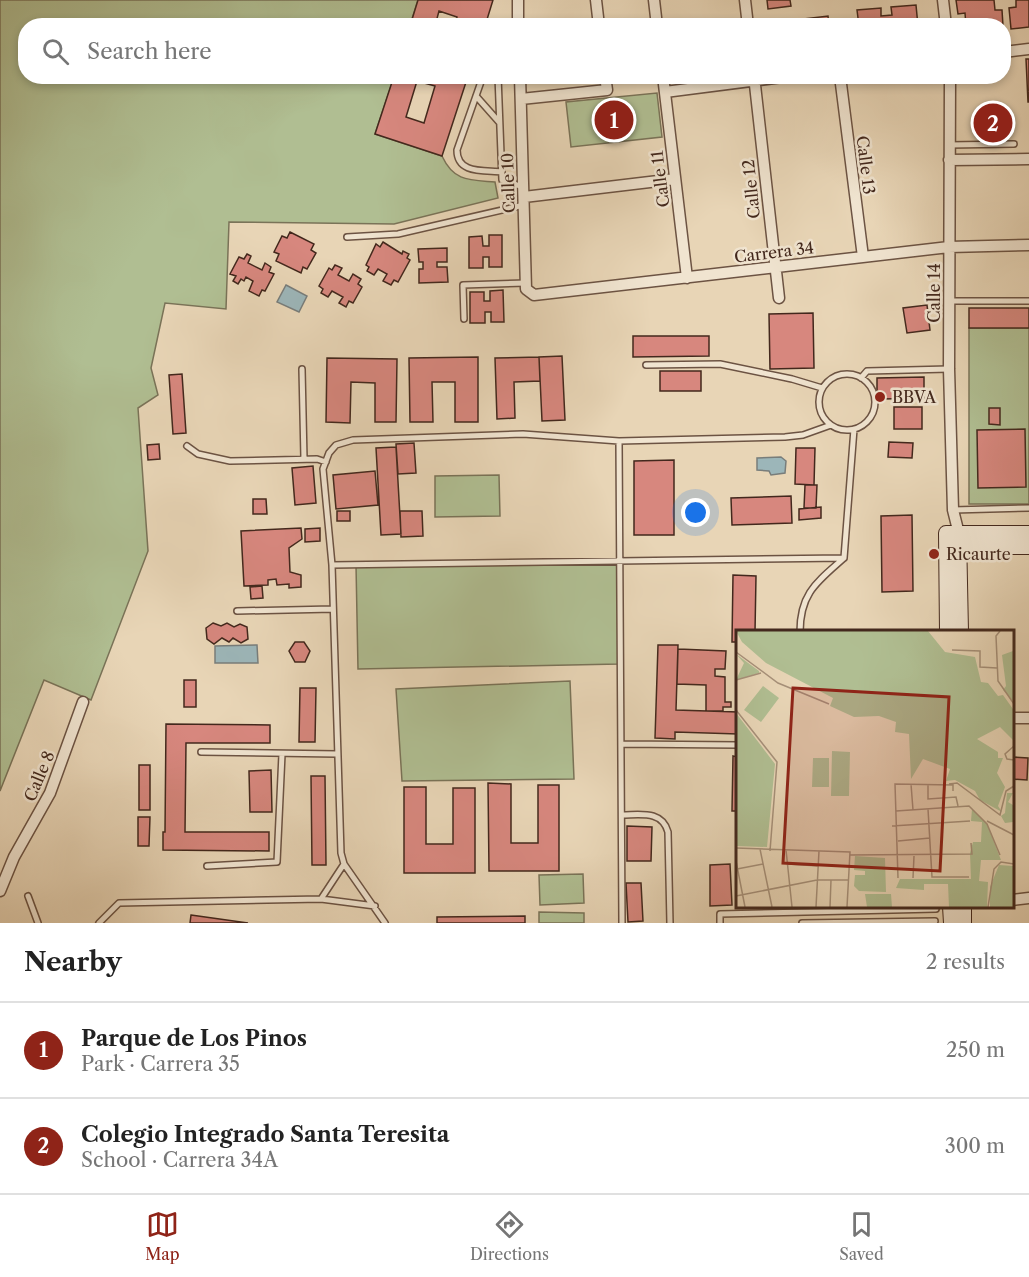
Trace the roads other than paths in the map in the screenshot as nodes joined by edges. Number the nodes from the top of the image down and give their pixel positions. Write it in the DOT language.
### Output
graph roads {
  1 [pos="518,0"];
  2 [pos="596,0"];
  3 [pos="654,0"];
  4 [pos="746,0"];
  5 [pos="943,0"];
  6 [pos="518,18"];
  7 [pos="598,18"];
  8 [pos="656,18"];
  9 [pos="747,18"];
  10 [pos="945,18"];
  11 [pos="1029,49"];
  12 [pos="1011,51"];
  13 [pos="480,84"];
  14 [pos="498,84"];
  15 [pos="520,84"];
  16 [pos="606,84"];
  17 [pos="664,84"];
  18 [pos="720,84"];
  19 [pos="755,84"];
  20 [pos="841,84"];
  21 [pos="950,84"];
  22 [pos="665,92"];
  23 [pos="476,96"];
  24 [pos="521,99"];
  25 [pos="500,123"];
  26 [pos="1014,144"];
  27 [pos="949,145"];
  28 [pos="1029,159"];
  29 [pos="949,160"];
  30 [pos="502,172"];
  31 [pos="675,179"];
  32 [pos="524,196"];
  33 [pos="347,237"];
  34 [pos="1029,245"];
  35 [pos="949,247"];
  36 [pos="863,257"];
  37 [pos="775,267"];
  38 [pos="687,278"];
  39 [pos="526,286"];
  40 [pos="779,298"];
  41 [pos="949,301"];
  42 [pos="1029,301"];
  43 [pos="464,319"];
  44 [pos="646,365"];
  45 [pos="302,369"];
  46 [pos="949,369"];
  47 [pos="861,378"];
  48 [pos="822,388"];
  49 [pos="831,425"];
  50 [pos="854,429"];
  51 [pos="619,441"];
  52 [pos="187,446"];
  53 [pos="304,459"];
  54 [pos="326,462"];
  55 [pos="1029,508"];
  56 [pos="952,510"];
  57 [pos="1029,533"];
  58 [pos="953,540"];
  59 [pos="1029,547"];
  60 [pos="844,558"];
  61 [pos="620,560"];
  62 [pos="332,565"];
  63 [pos="333,609"];
  64 [pos="237,611"];
  65 [pos="800,630"];
  66 [pos="947,630"];
  67 [pos="961,630"];
  68 [pos="83,702"];
  69 [pos="621,744"];
  70 [pos="736,745"];
  71 [pos="201,752"];
  72 [pos="282,754"];
  73 [pos="338,754"];
  74 [pos="622,815"];
  75 [pos="344,864"];
  76 [pos="207,866"];
  77 [pos="0,891"];
  78 [pos="28,896"];
  79 [pos="1029,898"];
  80 [pos="321,899"];
  81 [pos="1014,900"];
  82 [pos="375,906"];
  83 [pos="936,908"];
  84 [pos="959,910"];
  85 [pos="935,921"];
  86 [pos="38,923"];
  87 [pos="99,923"];
  88 [pos="385,923"];
  89 [pos="622,923"];
  90 [pos="670,923"];
  91 [pos="720,923"];
  92 [pos="802,923"];
  93 [pos="964,923"];
  1 -- 6 [label="street"];
  2 -- 7 [label="street"];
  3 -- 8 [label="street"];
  4 -- 9 [label="street"];
  5 -- 10 [label="street"];
  11 -- 12 [label="street"];
  13 -- 23 [label="lane"];
  14 -- 25 [label="lane"];
  15 -- 24 [label="street, Calle 10"];
  16 -- 24 [label="street"];
  17 -- 22 [label="street, Calle 11"];
  18 -- 22 [label="street"];
  19 -- 37 [label="street, Calle 12"];
  20 -- 36 [label="street, Calle 13"];
  21 -- 27 [label="street, Calle 14"];
  22 -- 31 [label="street, Calle 11"];
  23 -- 25 [label="lane"];
  23 -- 30 [label="lane"];
  24 -- 32 [label="street, Calle 10"];
  25 -- 30 [label="lane"];
  26 -- 27 [label="lane"];
  27 -- 29 [label="street, Calle 14"];
  28 -- 29 [label="street"];
  29 -- 35 [label="street, Calle 14"];
  30 -- 32 [label="lane"];
  31 -- 32 [label="street"];
  31 -- 38 [label="street, Calle 11"];
  32 -- 33 [label="lane"];
  32 -- 39 [label="street, Calle 10"];
  34 -- 35 [label="street, Carrera 34"];
  35 -- 36 [label="street, Carrera 34"];
  35 -- 41 [label="street, Calle 14"];
  36 -- 37 [label="street, Carrera 34"];
  37 -- 38 [label="street, Carrera 34"];
  37 -- 40 [label="street, Calle 12"];
  38 -- 39 [label="street, Carrera 34"];
  39 -- 43 [label="lane"];
  41 -- 42 [label="lane"];
  41 -- 46 [label="street, Calle 14"];
  44 -- 48 [label="lane"];
  45 -- 53 [label="lane"];
  46 -- 47 [label="lane"];
  46 -- 56 [label="street, Calle 14"];
  47 -- 48 [label="lane"];
  47 -- 50 [label="lane"];
  48 -- 49 [label="lane"];
  49 -- 50 [label="lane"];
  49 -- 51 [label="lane"];
  50 -- 60 [label="lane"];
  51 -- 54 [label="lane"];
  51 -- 61 [label="lane"];
  52 -- 53 [label="lane"];
  53 -- 54 [label="lane"];
  54 -- 62 [label="lane"];
  55 -- 56 [label="lane"];
  56 -- 58 [label="street, Calle 14"];
  57 -- 58 [label="main road"];
  58 -- 59 [label="main road"];
  58 -- 66 [label="main road"];
  58 -- 67 [label="main road"];
  60 -- 61 [label="lane"];
  60 -- 65 [label="lane"];
  61 -- 62 [label="lane"];
  61 -- 69 [label="lane"];
  62 -- 63 [label="lane"];
  63 -- 64 [label="lane"];
  63 -- 73 [label="lane"];
  68 -- 77 [label="street, Calle 8"];
  69 -- 70 [label="lane"];
  69 -- 74 [label="lane"];
  71 -- 72 [label="lane"];
  72 -- 73 [label="lane"];
  72 -- 76 [label="lane"];
  73 -- 75 [label="lane"];
  74 -- 89 [label="lane"];
  74 -- 90 [label="lane"];
  75 -- 80 [label="lane"];
  75 -- 82 [label="lane"];
  78 -- 86 [label="lane"];
  79 -- 81 [label="street"];
  80 -- 82 [label="lane"];
  80 -- 87 [label="lane"];
  82 -- 88 [label="lane"];
  83 -- 91 [label="lane"];
  84 -- 93 [label="main road"];
  85 -- 92 [label="lane"];
}
